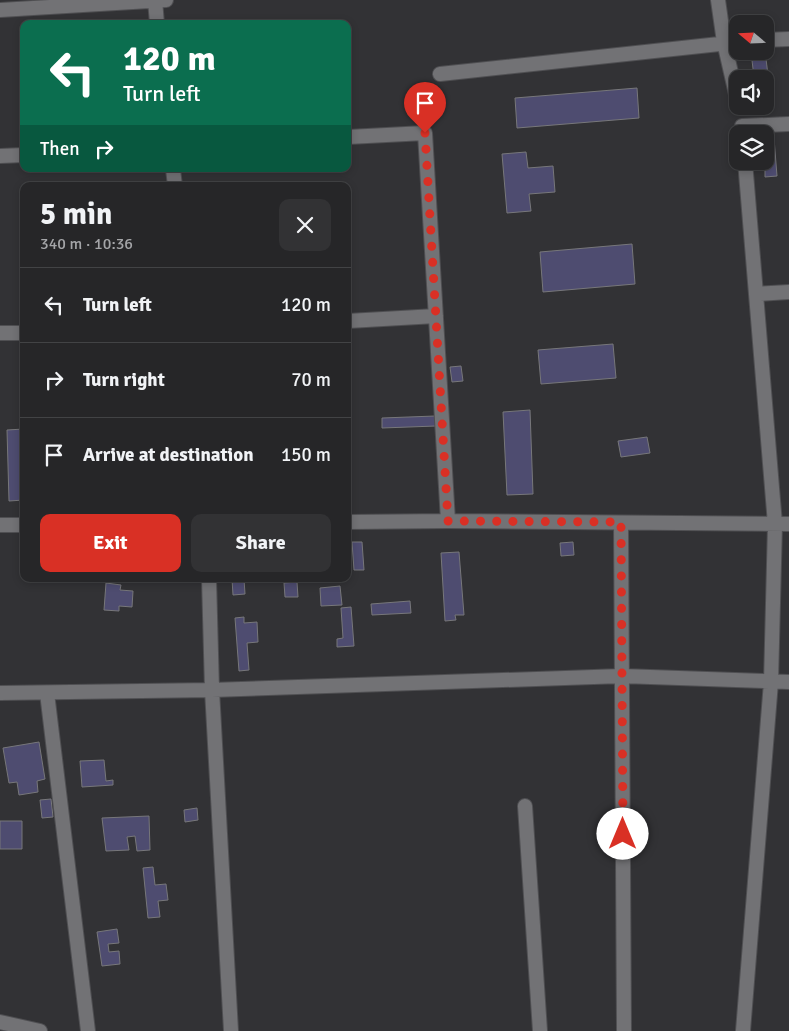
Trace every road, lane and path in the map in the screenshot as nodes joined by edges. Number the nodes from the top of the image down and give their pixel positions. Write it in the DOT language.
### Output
graph roads {
  1 [pos="159,0"];
  2 [pos="718,0"];
  3 [pos="0,10"];
  4 [pos="157,20"];
  5 [pos="729,36"];
  6 [pos="789,39"];
  7 [pos="774,40"];
  8 [pos="729,42"];
  9 [pos="440,74"];
  10 [pos="789,124"];
  11 [pos="774,126"];
  12 [pos="351,137"];
  13 [pos="20,155"];
  14 [pos="0,156"];
  15 [pos="746,170"];
  16 [pos="789,292"];
  17 [pos="756,294"];
  18 [pos="436,316"];
  19 [pos="351,321"];
  20 [pos="0,333"];
  21 [pos="20,333"];
  22 [pos="448,521"];
  23 [pos="351,522"];
  24 [pos="621,522"];
  25 [pos="775,524"];
  26 [pos="789,524"];
  27 [pos="20,525"];
  28 [pos="0,526"];
  29 [pos="208,582"];
  30 [pos="622,676"];
  31 [pos="771,682"];
  32 [pos="789,682"];
  33 [pos="212,690"];
  34 [pos="47,692"];
  35 [pos="0,693"];
  36 [pos="525,806"];
  37 [pos="0,1022"];
  38 [pos="40,1031"];
  39 [pos="88,1031"];
  40 [pos="231,1031"];
  41 [pos="540,1031"];
  42 [pos="624,1031"];
  43 [pos="743,1031"];
  1 -- 3 [label="street"];
  1 -- 4 [label="street"];
  2 -- 5 [label="street"];
  6 -- 7 [label="street"];
  8 -- 9 [label="street"];
  10 -- 11 [label="street"];
  12 -- 18 [label="street"];
  13 -- 14 [label="street"];
  15 -- 17 [label="street"];
  16 -- 17 [label="street"];
  17 -- 25 [label="street"];
  18 -- 19 [label="street"];
  18 -- 22 [label="street"];
  20 -- 21 [label="street"];
  22 -- 23 [label="street"];
  22 -- 24 [label="street"];
  24 -- 25 [label="street"];
  24 -- 30 [label="street"];
  25 -- 26 [label="street"];
  25 -- 31 [label="street"];
  27 -- 28 [label="street"];
  29 -- 33 [label="street"];
  30 -- 31 [label="street"];
  30 -- 33 [label="street"];
  30 -- 42 [label="street"];
  31 -- 32 [label="street"];
  31 -- 43 [label="street"];
  33 -- 34 [label="street"];
  33 -- 40 [label="street"];
  34 -- 35 [label="street"];
  34 -- 39 [label="street"];
  36 -- 41 [label="street"];
  37 -- 38 [label="street"];
}
